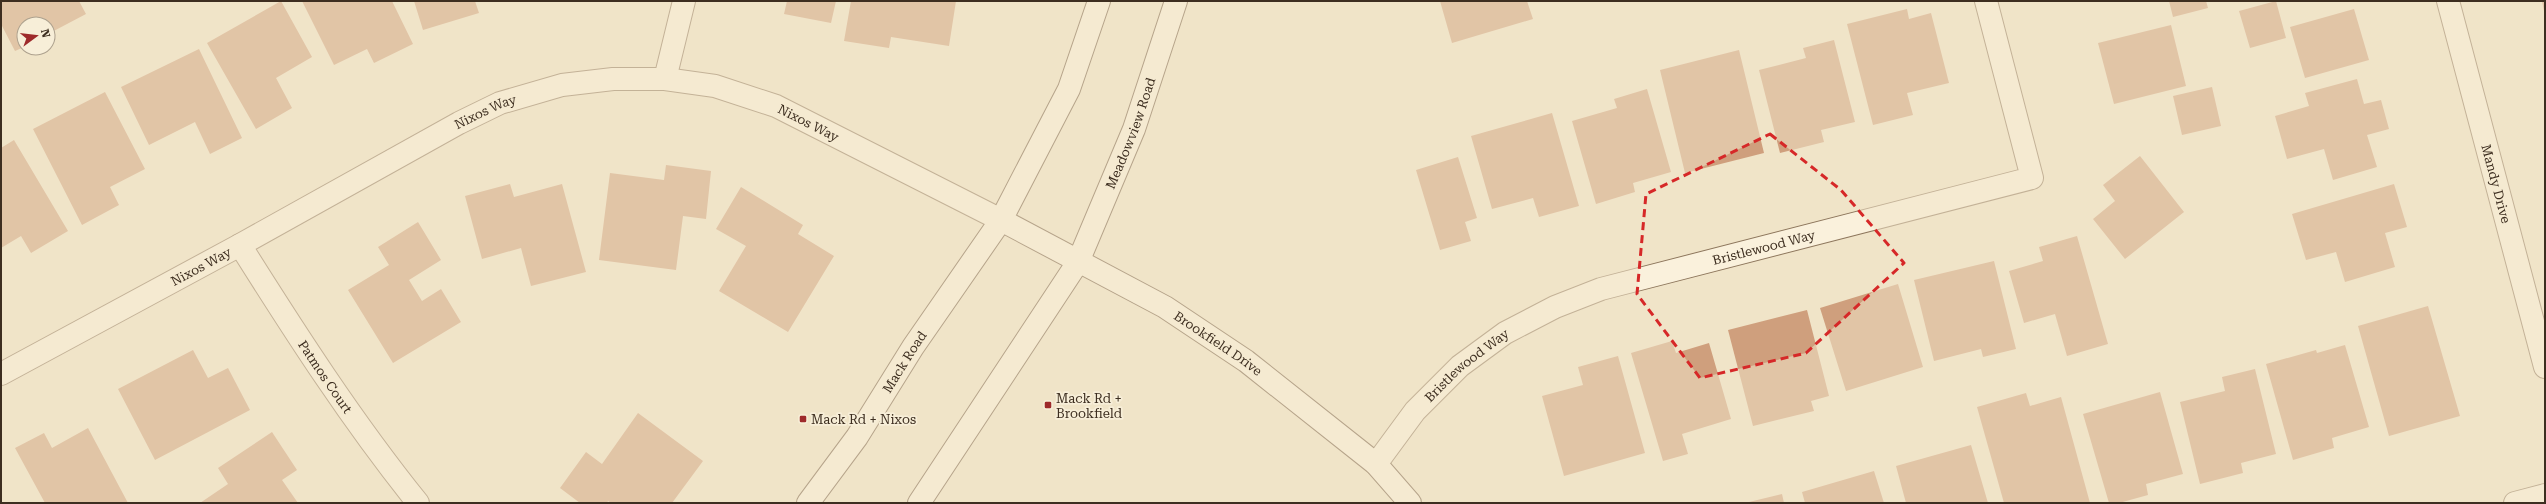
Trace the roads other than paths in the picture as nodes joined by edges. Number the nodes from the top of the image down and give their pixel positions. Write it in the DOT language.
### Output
graph roads {
  1 [pos="684,1"];
  2 [pos="1099,1"];
  3 [pos="1176,1"];
  4 [pos="1986,1"];
  5 [pos="2448,1"];
  6 [pos="665,79"];
  7 [pos="1001,220"];
  8 [pos="240,245"];
  9 [pos="1078,262"];
  10 [pos="2545,367"];
  11 [pos="1,374"];
  12 [pos="1376,464"];
  13 [pos="2545,495"];
  14 [pos="418,503"];
  15 [pos="808,503"];
  16 [pos="919,503"];
  17 [pos="1410,503"];
  18 [pos="2515,503"];
  1 -- 6 [label="street"];
  2 -- 7 [label="street"];
  3 -- 9 [label="street, Meadowview Road"];
  4 -- 12 [label="street, Bristlewood Way"];
  5 -- 10 [label="street, Mandy Drive"];
  6 -- 7 [label="street, Nixos Way"];
  6 -- 8 [label="street, Nixos Way"];
  7 -- 9 [label="street, Brookfield Drive"];
  7 -- 15 [label="street, Mack Road"];
  8 -- 11 [label="street, Nixos Way"];
  8 -- 14 [label="street, Patmos Court"];
  9 -- 12 [label="street, Brookfield Drive"];
  9 -- 16 [label="street"];
  12 -- 17 [label="street, Brookfield Drive"];
  13 -- 18 [label="street"];
}
